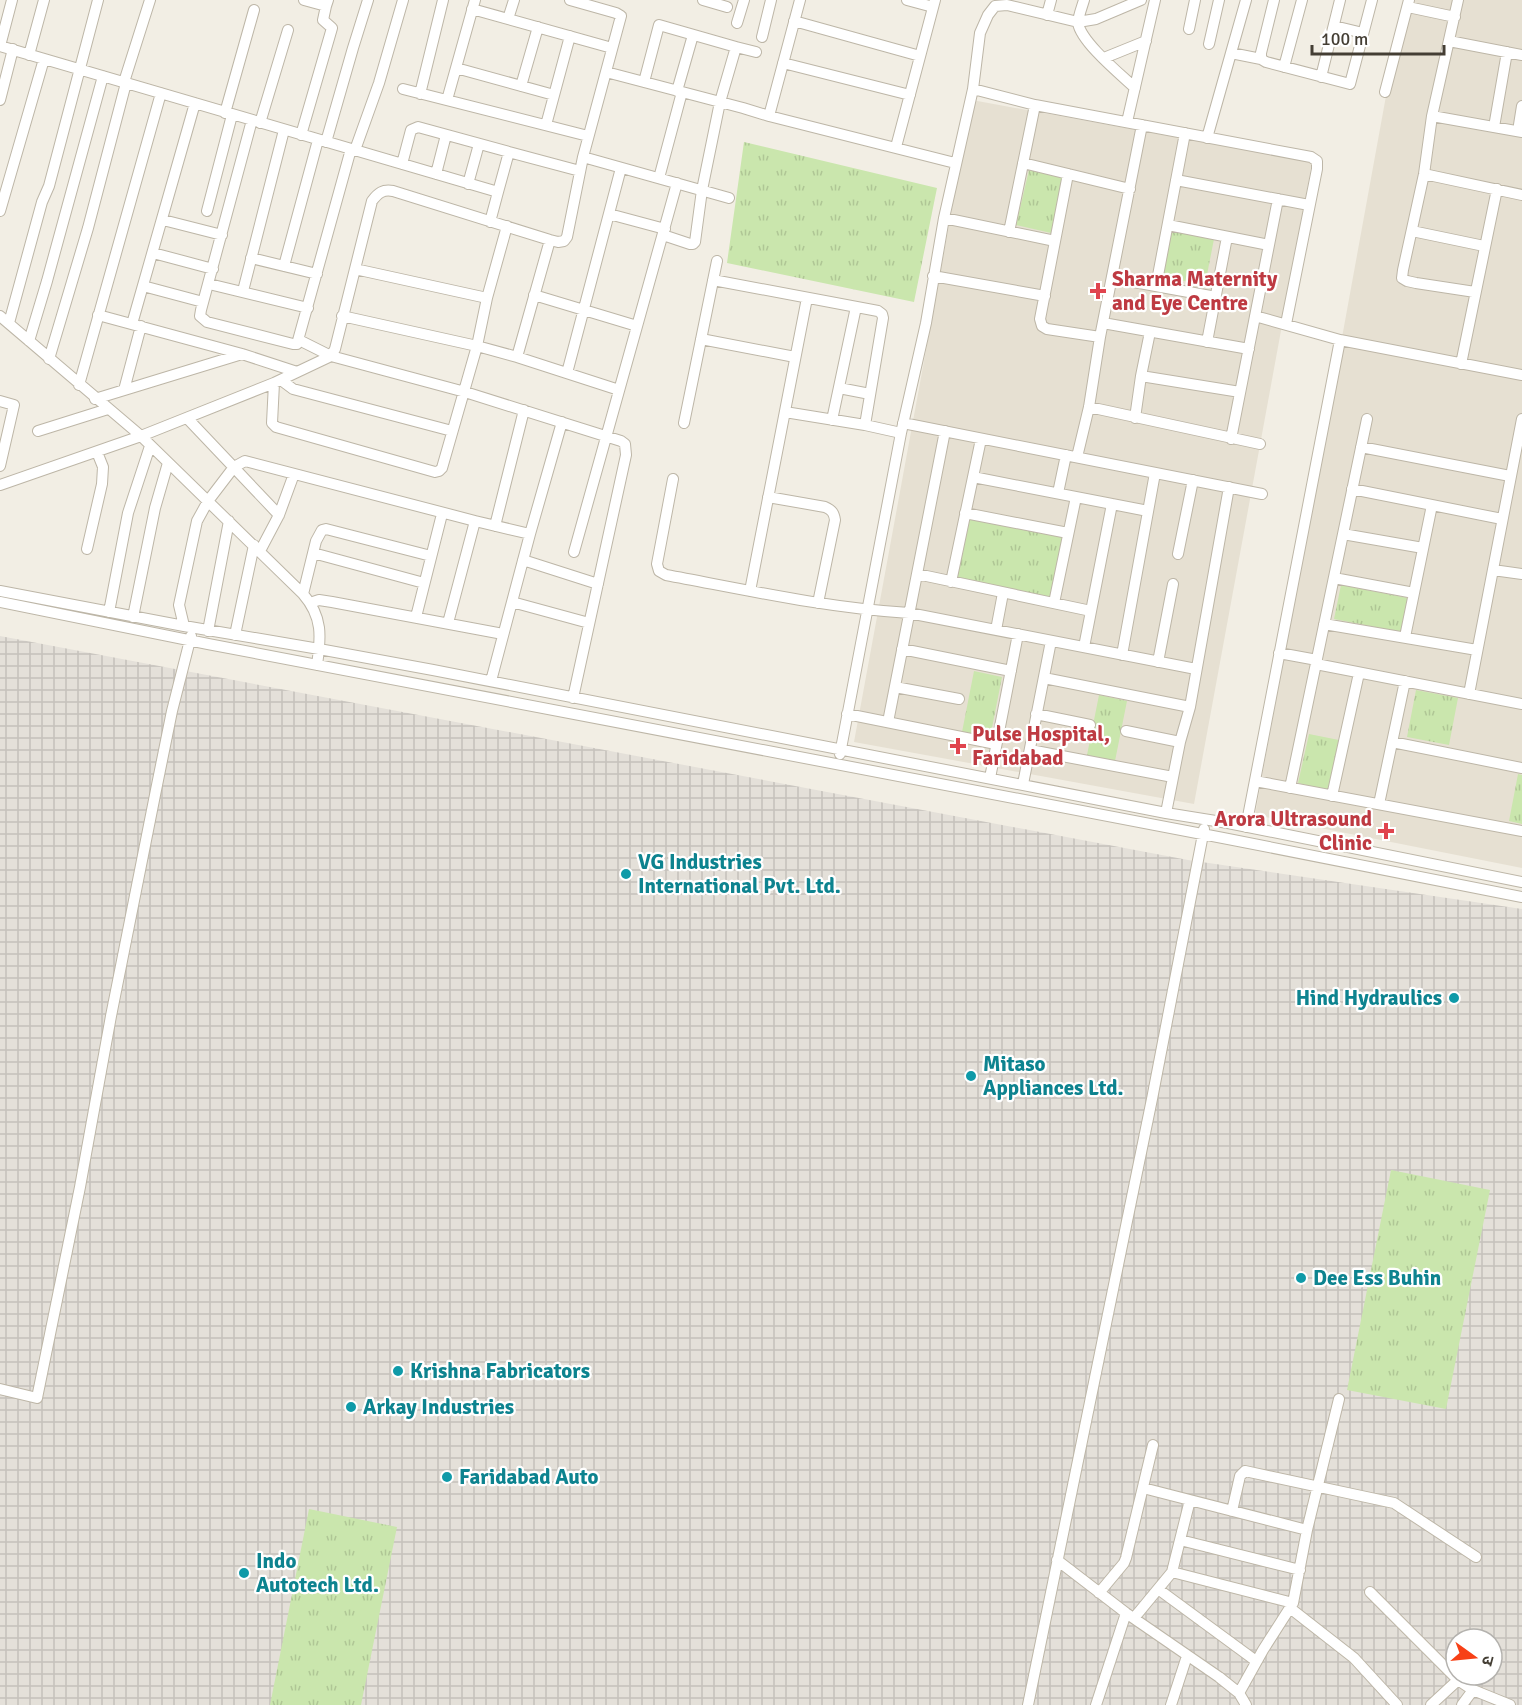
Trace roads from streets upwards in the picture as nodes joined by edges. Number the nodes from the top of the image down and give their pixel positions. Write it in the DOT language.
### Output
graph roads {
  1 [pos="12,0"];
  2 [pos="44,0"];
  3 [pos="98,0"];
  4 [pos="150,0"];
  5 [pos="304,0"];
  6 [pos="368,0"];
  7 [pos="403,0"];
  8 [pos="443,0"];
  9 [pos="514,0"];
  10 [pos="570,0"];
  11 [pos="744,0"];
  12 [pos="771,0"];
  13 [pos="800,0"];
  14 [pos="907,0"];
  15 [pos="1051,0"];
  16 [pos="1084,0"];
  17 [pos="1141,0"];
  18 [pos="1155,0"];
  19 [pos="1195,0"];
  20 [pos="1219,0"];
  21 [pos="1246,0"];
  22 [pos="1274,0"];
  23 [pos="1302,0"];
  24 [pos="1340,0"];
  25 [pos="1372,0"];
  26 [pos="1458,0"];
  27 [pos="710,1"];
  28 [pos="327,3"];
  29 [pos="1003,3"];
  30 [pos="1131,3"];
  31 [pos="1409,3"];
  32 [pos="473,4"];
  33 [pos="934,4"];
  34 [pos="727,7"];
  35 [pos="254,10"];
  36 [pos="1047,15"];
  37 [pos="1455,17"];
  38 [pos="508,19"];
  39 [pos="794,21"];
  40 [pos="1078,22"];
  41 [pos="737,23"];
  42 [pos="1334,26"];
  43 [pos="538,27"];
  44 [pos="1189,29"];
  45 [pos="288,30"];
  46 [pos="1363,33"];
  47 [pos="693,35"];
  48 [pos="570,36"];
  49 [pos="762,37"];
  50 [pos="1146,41"];
  51 [pos="1449,41"];
  52 [pos="1209,44"];
  53 [pos="0,46"];
  54 [pos="736,47"];
  55 [pos="612,48"];
  56 [pos="13,49"];
  57 [pos="756,51"];
  58 [pos="1507,52"];
  59 [pos="1231,53"];
  60 [pos="29,55"];
  61 [pos="1522,55"];
  62 [pos="920,56"];
  63 [pos="1104,58"];
  64 [pos="44,59"];
  65 [pos="1261,59"];
  66 [pos="783,63"];
  67 [pos="1284,67"];
  68 [pos="456,68"];
  69 [pos="81,70"];
  70 [pos="606,72"];
  71 [pos="103,76"];
  72 [pos="1321,77"];
  73 [pos="644,82"];
  74 [pos="125,83"];
  75 [pos="521,86"];
  76 [pos="1135,88"];
  77 [pos="404,89"];
  78 [pos="973,89"];
  79 [pos="680,92"];
  80 [pos="1385,92"];
  81 [pos="161,93"];
  82 [pos="420,94"];
  83 [pos="554,95"];
  84 [pos="910,95"];
  85 [pos="0,100"];
  86 [pos="447,100"];
  87 [pos="720,102"];
  88 [pos="195,104"];
  89 [pos="1035,105"];
  90 [pos="1522,106"];
  91 [pos="229,114"];
  92 [pos="769,116"];
  93 [pos="1432,116"];
  94 [pos="256,122"];
  95 [pos="1127,122"];
  96 [pos="546,125"];
  97 [pos="1142,125"];
  98 [pos="1494,127"];
  99 [pos="284,130"];
  100 [pos="1520,131"];
  101 [pos="1185,133"];
  102 [pos="301,135"];
  103 [pos="446,135"];
  104 [pos="588,136"];
  105 [pos="1207,138"];
  106 [pos="322,141"];
  107 [pos="479,144"];
  108 [pos="896,147"];
  109 [pos="353,149"];
  110 [pos="509,152"];
  111 [pos="583,158"];
  112 [pos="955,163"];
  113 [pos="1023,163"];
  114 [pos="402,164"];
  115 [pos="621,168"];
  116 [pos="580,171"];
  117 [pos="436,174"];
  118 [pos="1068,174"];
  119 [pos="1424,174"];
  120 [pos="658,178"];
  121 [pos="1176,180"];
  122 [pos="677,183"];
  123 [pos="468,184"];
  124 [pos="1130,189"];
  125 [pos="1497,189"];
  126 [pos="702,190"];
  127 [pos="498,192"];
  128 [pos="1522,195"];
  129 [pos="729,198"];
  130 [pos="1278,199"];
  131 [pos="1309,206"];
  132 [pos="0,211"];
  133 [pos="207,211"];
  134 [pos="609,214"];
  135 [pos="944,218"];
  136 [pos="163,220"];
  137 [pos="490,222"];
  138 [pos="1168,225"];
  139 [pos="507,226"];
  140 [pos="1412,231"];
  141 [pos="664,232"];
  142 [pos="1009,232"];
  143 [pos="222,235"];
  144 [pos="1227,237"];
  145 [pos="550,240"];
  146 [pos="1055,242"];
  147 [pos="1269,245"];
  148 [pos="1484,246"];
  149 [pos="153,253"];
  150 [pos="251,258"];
  151 [pos="717,261"];
  152 [pos="284,266"];
  153 [pos="355,268"];
  154 [pos="213,269"];
  155 [pos="317,274"];
  156 [pos="933,276"];
  157 [pos="1112,278"];
  158 [pos="713,280"];
  159 [pos="209,284"];
  160 [pos="143,286"];
  161 [pos="1156,286"];
  162 [pos="243,291"];
  163 [pos="1475,292"];
  164 [pos="534,295"];
  165 [pos="1045,296"];
  166 [pos="1216,297"];
  167 [pos="487,298"];
  168 [pos="807,298"];
  169 [pos="203,302"];
  170 [pos="856,307"];
  171 [pos="308,308"];
  172 [pos="583,311"];
  173 [pos="98,315"];
  174 [pos="1255,315"];
  175 [pos="0,316"];
  176 [pos="342,316"];
  177 [pos="9,323"];
  178 [pos="1103,323"];
  179 [pos="1286,324"];
  180 [pos="136,325"];
  181 [pos="638,326"];
  182 [pos="1150,332"];
  183 [pos="1100,337"];
  184 [pos="701,339"];
  185 [pos="299,340"];
  186 [pos="1340,340"];
  187 [pos="29,341"];
  188 [pos="1207,342"];
  189 [pos="477,346"];
  190 [pos="1249,349"];
  191 [pos="242,354"];
  192 [pos="331,356"];
  193 [pos="517,357"];
  194 [pos="795,357"];
  195 [pos="49,359"];
  196 [pos="1461,364"];
  197 [pos="297,372"];
  198 [pos="567,373"];
  199 [pos="1522,375"];
  200 [pos="1141,376"];
  201 [pos="278,381"];
  202 [pos="79,385"];
  203 [pos="839,388"];
  204 [pos="124,390"];
  205 [pos="619,390"];
  206 [pos="465,392"];
  207 [pos="1240,393"];
  208 [pos="870,394"];
  209 [pos="95,399"];
  210 [pos="0,401"];
  211 [pos="1089,407"];
  212 [pos="108,409"];
  213 [pos="524,410"];
  214 [pos="785,412"];
  215 [pos="188,418"];
  216 [pos="1135,418"];
  217 [pos="1367,419"];
  218 [pos="1522,419"];
  219 [pos="832,420"];
  220 [pos="562,422"];
  221 [pos="684,423"];
  222 [pos="865,425"];
  223 [pos="902,428"];
  224 [pos="38,431"];
  225 [pos="452,431"];
  226 [pos="945,431"];
  227 [pos="141,436"];
  228 [pos="606,436"];
  229 [pos="981,439"];
  230 [pos="1231,439"];
  231 [pos="1260,444"];
  232 [pos="150,446"];
  233 [pos="1361,447"];
  234 [pos="97,452"];
  235 [pos="1071,456"];
  236 [pos="168,463"];
  237 [pos="1517,464"];
  238 [pos="0,466"];
  239 [pos="234,467"];
  240 [pos="1155,473"];
  241 [pos="294,474"];
  242 [pos="1510,476"];
  243 [pos="973,477"];
  244 [pos="673,479"];
  245 [pos="1193,480"];
  246 [pos="0,485"];
  247 [pos="1229,487"];
  248 [pos="1352,489"];
  249 [pos="1058,493"];
  250 [pos="1262,494"];
  251 [pos="768,497"];
  252 [pos="1076,497"];
  253 [pos="208,501"];
  254 [pos="1112,504"];
  255 [pos="1432,505"];
  256 [pos="1148,511"];
  257 [pos="965,513"];
  258 [pos="442,514"];
  259 [pos="279,516"];
  260 [pos="1502,519"];
  261 [pos="228,521"];
  262 [pos="475,522"];
  263 [pos="495,526"];
  264 [pos="1068,533"];
  265 [pos="530,534"];
  266 [pos="1343,534"];
  267 [pos="257,548"];
  268 [pos="1423,548"];
  269 [pos="87,549"];
  270 [pos="574,552"];
  271 [pos="314,553"];
  272 [pos="1179,554"];
  273 [pos="431,556"];
  274 [pos="523,560"];
  275 [pos="1493,570"];
  276 [pos="917,574"];
  277 [pos="1522,574"];
  278 [pos="1334,578"];
  279 [pos="951,582"];
  280 [pos="424,583"];
  281 [pos="598,584"];
  282 [pos="1173,584"];
  283 [pos="0,591"];
  284 [pos="750,591"];
  285 [pos="1414,592"];
  286 [pos="1003,593"];
  287 [pos="307,598"];
  288 [pos="512,602"];
  289 [pos="0,603"];
  290 [pos="818,603"];
  291 [pos="1054,603"];
  292 [pos="867,610"];
  293 [pos="1091,611"];
  294 [pos="109,612"];
  295 [pos="909,613"];
  296 [pos="133,616"];
  297 [pos="416,617"];
  298 [pos="448,623"];
  299 [pos="590,623"];
  300 [pos="1324,624"];
  301 [pos="188,627"];
  302 [pos="996,630"];
  303 [pos="208,631"];
  304 [pos="503,634"];
  305 [pos="1018,634"];
  306 [pos="235,635"];
  307 [pos="1405,638"];
  308 [pos="190,640"];
  309 [pos="1051,641"];
  310 [pos="1084,647"];
  311 [pos="319,649"];
  312 [pos="902,649"];
  313 [pos="1477,650"];
  314 [pos="1279,653"];
  315 [pos="1122,655"];
  316 [pos="1158,662"];
  317 [pos="1316,662"];
  318 [pos="317,665"];
  319 [pos="1196,669"];
  320 [pos="1011,671"];
  321 [pos="1359,673"];
  322 [pos="1044,678"];
  323 [pos="490,681"];
  324 [pos="1405,681"];
  325 [pos="895,687"];
  326 [pos="1469,694"];
  327 [pos="573,698"];
  328 [pos="959,699"];
  329 [pos="1522,704"];
  330 [pos="1190,707"];
  331 [pos="847,714"];
  332 [pos="1036,714"];
  333 [pos="888,722"];
  334 [pos="1090,724"];
  335 [pos="1126,731"];
  336 [pos="1180,742"];
  337 [pos="1392,742"];
  338 [pos="996,744"];
  339 [pos="841,749"];
  340 [pos="1030,750"];
  341 [pos="838,764"];
  342 [pos="1522,768"];
  343 [pos="1173,777"];
  344 [pos="990,778"];
  345 [pos="1255,781"];
  346 [pos="1023,784"];
  347 [pos="1290,788"];
  348 [pos="1332,795"];
  349 [pos="1379,804"];
  350 [pos="1166,813"];
  351 [pos="1194,817"];
  352 [pos="1206,819"];
  353 [pos="1246,827"];
  354 [pos="1522,831"];
  355 [pos="1190,832"];
  356 [pos="1203,834"];
  357 [pos="1522,882"];
  358 [pos="1522,897"];
  359 [pos="0,1389"];
  360 [pos="1339,1399"];
  361 [pos="1153,1445"];
  362 [pos="1143,1488"];
  363 [pos="1317,1488"];
  364 [pos="1190,1500"];
  365 [pos="1232,1511"];
  366 [pos="1307,1530"];
  367 [pos="1180,1540"];
  368 [pos="1476,1557"];
  369 [pos="1057,1560"];
  370 [pos="1300,1570"];
  371 [pos="1172,1572"];
  372 [pos="1158,1589"];
  373 [pos="1370,1592"];
  374 [pos="1099,1593"];
  375 [pos="1292,1605"];
  376 [pos="1130,1616"];
  377 [pos="1187,1656"];
  378 [pos="1256,1661"];
  379 [pos="1444,1666"];
  380 [pos="1450,1687"];
  381 [pos="1468,1687"];
  382 [pos="1473,1690"];
  383 [pos="1239,1693"];
  384 [pos="1028,1705"];
  385 [pos="1096,1705"];
  386 [pos="1171,1705"];
  387 [pos="1246,1705"];
  388 [pos="1397,1705"];
  389 [pos="1431,1705"];
  390 [pos="1461,1705"];
  391 [pos="1510,1705"];
  1 -- 53 [label="street"];
  2 -- 60 [label="street"];
  3 -- 69 [label="street"];
  4 -- 74 [label="street"];
  5 -- 28 [label="street"];
  6 -- 106 [label="street"];
  7 -- 109 [label="street"];
  8 -- 82 [label="street"];
  9 -- 38 [label="street"];
  10 -- 55 [label="street"];
  11 -- 41 [label="street"];
  12 -- 49 [label="street"];
  13 -- 39 [label="street"];
  14 -- 33 [label="street"];
  15 -- 36 [label="street"];
  16 -- 40 [label="street"];
  17 -- 30 [label="street"];
  18 -- 50 [label="street"];
  19 -- 44 [label="street"];
  20 -- 52 [label="street"];
  21 -- 59 [label="street"];
  22 -- 65 [label="street"];
  23 -- 67 [label="street"];
  24 -- 42 [label="street"];
  25 -- 46 [label="street"];
  26 -- 37 [label="street"];
  27 -- 34 [label="street"];
  28 -- 102 [label="street"];
  29 -- 36 [label="street"];
  29 -- 78 [label="street"];
  30 -- 40 [label="street"];
  31 -- 37 [label="street"];
  31 -- 80 [label="street"];
  32 -- 38 [label="street"];
  32 -- 68 [label="street"];
  33 -- 62 [label="street"];
  35 -- 91 [label="street"];
  36 -- 40 [label="street"];
  37 -- 51 [label="street"];
  38 -- 43 [label="street"];
  39 -- 62 [label="street"];
  39 -- 66 [label="street"];
  40 -- 63 [label="street"];
  42 -- 46 [label="street"];
  42 -- 72 [label="street"];
  43 -- 48 [label="street"];
  43 -- 75 [label="street"];
  45 -- 94 [label="street"];
  46 -- 72 [label="street"];
  47 -- 54 [label="street"];
  47 -- 73 [label="street"];
  47 -- 79 [label="street"];
  48 -- 55 [label="street"];
  48 -- 83 [label="street"];
  50 -- 63 [label="street"];
  50 -- 76 [label="street"];
  51 -- 58 [label="street"];
  51 -- 93 [label="street"];
  53 -- 56 [label="street"];
  54 -- 57 [label="street"];
  54 -- 87 [label="street"];
  55 -- 70 [label="street"];
  56 -- 60 [label="street"];
  56 -- 85 [label="street"];
  58 -- 61 [label="street"];
  58 -- 98 [label="street"];
  59 -- 65 [label="street"];
  59 -- 105 [label="street"];
  60 -- 64 [label="street"];
  62 -- 84 [label="street"];
  63 -- 76 [label="street"];
  64 -- 69 [label="street"];
  64 -- 132 [label="street"];
  65 -- 67 [label="street"];
  66 -- 84 [label="street"];
  66 -- 92 [label="street"];
  67 -- 72 [label="street"];
  68 -- 75 [label="street"];
  68 -- 86 [label="street"];
  69 -- 71 [label="street"];
  69 -- 177 [label="street"];
  70 -- 73 [label="street"];
  70 -- 104 [label="street"];
  71 -- 74 [label="street"];
  71 -- 187 [label="street"];
  73 -- 79 [label="street"];
  74 -- 81 [label="street"];
  74 -- 195 [label="street"];
  75 -- 83 [label="street"];
  76 -- 95 [label="street"];
  77 -- 82 [label="street"];
  78 -- 89 [label="street"];
  78 -- 112 [label="street"];
  79 -- 87 [label="street"];
  79 -- 120 [label="street"];
  81 -- 88 [label="street"];
  81 -- 173 [label="street"];
  82 -- 86 [label="street"];
  83 -- 96 [label="street"];
  84 -- 108 [label="street"];
  86 -- 96 [label="street"];
  87 -- 92 [label="street"];
  87 -- 126 [label="street"];
  88 -- 91 [label="street"];
  88 -- 136 [label="street"];
  89 -- 95 [label="street"];
  89 -- 113 [label="street"];
  90 -- 100 [label="street"];
  91 -- 94 [label="street"];
  91 -- 133 [label="street"];
  92 -- 108 [label="street"];
  93 -- 98 [label="street"];
  93 -- 119 [label="street"];
  94 -- 99 [label="street"];
  94 -- 143 [label="street"];
  95 -- 97 [label="street"];
  96 -- 104 [label="street"];
  97 -- 101 [label="street"];
  97 -- 124 [label="street"];
  98 -- 100 [label="street"];
  99 -- 102 [label="street"];
  99 -- 150 [label="street"];
  101 -- 105 [label="street"];
  101 -- 121 [label="street"];
  102 -- 106 [label="street"];
  103 -- 107 [label="street"];
  103 -- 114 [label="street"];
  103 -- 117 [label="street"];
  104 -- 111 [label="street"];
  105 -- 131 [label="street"];
  106 -- 109 [label="street"];
  106 -- 152 [label="street"];
  107 -- 110 [label="street"];
  107 -- 123 [label="street"];
  108 -- 112 [label="street"];
  109 -- 114 [label="street"];
  109 -- 155 [label="street"];
  110 -- 116 [label="street"];
  110 -- 127 [label="street"];
  111 -- 115 [label="street"];
  111 -- 116 [label="street"];
  112 -- 135 [label="street"];
  113 -- 118 [label="street"];
  113 -- 142 [label="street"];
  114 -- 117 [label="street"];
  115 -- 120 [label="street"];
  115 -- 134 [label="street"];
  116 -- 145 [label="street"];
  117 -- 123 [label="street"];
  118 -- 124 [label="street"];
  118 -- 146 [label="street"];
  119 -- 125 [label="street"];
  119 -- 140 [label="street"];
  120 -- 122 [label="street"];
  121 -- 130 [label="street"];
  121 -- 138 [label="street"];
  122 -- 126 [label="street"];
  122 -- 141 [label="street"];
  123 -- 127 [label="street"];
  124 -- 157 [label="street"];
  125 -- 128 [label="street"];
  125 -- 148 [label="street"];
  126 -- 129 [label="street"];
  126 -- 141 [label="street"];
  127 -- 137 [label="street"];
  130 -- 131 [label="street"];
  130 -- 147 [label="street"];
  131 -- 179 [label="street"];
  134 -- 141 [label="street"];
  134 -- 172 [label="street"];
  135 -- 142 [label="street"];
  135 -- 156 [label="street"];
  136 -- 143 [label="street"];
  136 -- 149 [label="street"];
  137 -- 139 [label="street"];
  137 -- 153 [label="street"];
  138 -- 144 [label="street"];
  138 -- 161 [label="street"];
  139 -- 145 [label="street"];
  139 -- 167 [label="street"];
  140 -- 148 [label="street"];
  140 -- 163 [label="street"];
  141 -- 181 [label="street"];
  142 -- 146 [label="street"];
  143 -- 154 [label="street"];
  144 -- 147 [label="street"];
  144 -- 166 [label="street"];
  145 -- 164 [label="street"];
  146 -- 165 [label="street"];
  147 -- 174 [label="street"];
  148 -- 163 [label="street"];
  149 -- 154 [label="street"];
  149 -- 160 [label="street"];
  150 -- 152 [label="street"];
  150 -- 162 [label="street"];
  151 -- 158 [label="street"];
  152 -- 155 [label="street"];
  153 -- 167 [label="street"];
  153 -- 176 [label="street"];
  154 -- 159 [label="street"];
  155 -- 171 [label="street"];
  156 -- 165 [label="street"];
  156 -- 223 [label="street"];
  157 -- 161 [label="street"];
  157 -- 178 [label="street"];
  158 -- 168 [label="street"];
  158 -- 184 [label="street"];
  159 -- 162 [label="street"];
  159 -- 169 [label="street"];
  160 -- 169 [label="street"];
  160 -- 180 [label="street"];
  161 -- 166 [label="street"];
  162 -- 171 [label="street"];
  163 -- 196 [label="street"];
  164 -- 172 [label="street"];
  164 -- 193 [label="street"];
  165 -- 183 [label="street"];
  166 -- 188 [label="street"];
  167 -- 189 [label="street"];
  168 -- 170 [label="street"];
  168 -- 194 [label="street"];
  169 -- 185 [label="street"];
  170 -- 203 [label="street"];
  170 -- 208 [label="street"];
  171 -- 185 [label="street"];
  172 -- 181 [label="street"];
  172 -- 198 [label="street"];
  173 -- 180 [label="street"];
  173 -- 202 [label="street"];
  174 -- 179 [label="street"];
  174 -- 190 [label="street"];
  175 -- 177 [label="street"];
  176 -- 189 [label="street"];
  176 -- 192 [label="street"];
  177 -- 187 [label="street"];
  178 -- 182 [label="street"];
  178 -- 183 [label="street"];
  179 -- 186 [label="street"];
  180 -- 191 [label="street"];
  180 -- 204 [label="street"];
  181 -- 205 [label="street"];
  182 -- 188 [label="street"];
  182 -- 200 [label="street"];
  183 -- 211 [label="street"];
  184 -- 194 [label="street"];
  184 -- 221 [label="street"];
  185 -- 192 [label="street"];
  186 -- 196 [label="street"];
  186 -- 314 [label="street"];
  187 -- 195 [label="street"];
  188 -- 190 [label="street"];
  189 -- 193 [label="street"];
  189 -- 206 [label="street"];
  190 -- 207 [label="street"];
  191 -- 197 [label="street"];
  191 -- 204 [label="street"];
  192 -- 197 [label="street"];
  192 -- 206 [label="street"];
  193 -- 198 [label="street"];
  194 -- 214 [label="street"];
  195 -- 202 [label="street"];
  196 -- 199 [label="street"];
  197 -- 201 [label="street"];
  198 -- 205 [label="street"];
  200 -- 207 [label="street"];
  200 -- 216 [label="street"];
  201 -- 215 [label="street"];
  201 -- 225 [label="street"];
  201 -- 225 [label="street"];
  202 -- 209 [label="street"];
  203 -- 208 [label="street"];
  203 -- 219 [label="street"];
  204 -- 209 [label="street"];
  205 -- 228 [label="street"];
  206 -- 213 [label="street"];
  206 -- 225 [label="street"];
  207 -- 230 [label="street"];
  208 -- 222 [label="street"];
  209 -- 212 [label="street"];
  210 -- 238 [label="street"];
  211 -- 216 [label="street"];
  211 -- 235 [label="street"];
  212 -- 224 [label="street"];
  212 -- 227 [label="street"];
  213 -- 220 [label="street"];
  213 -- 263 [label="street"];
  214 -- 219 [label="street"];
  214 -- 251 [label="street"];
  215 -- 227 [label="street"];
  215 -- 239 [label="street"];
  216 -- 230 [label="street"];
  217 -- 233 [label="street"];
  218 -- 237 [label="street"];
  219 -- 222 [label="street"];
  220 -- 228 [label="street"];
  220 -- 265 [label="street"];
  222 -- 223 [label="street"];
  223 -- 226 [label="street"];
  223 -- 292 [label="street"];
  226 -- 229 [label="street"];
  226 -- 276 [label="street"];
  227 -- 232 [label="street"];
  227 -- 234 [label="street"];
  228 -- 270 [label="street"];
  228 -- 281 [label="street"];
  229 -- 235 [label="street"];
  229 -- 243 [label="street"];
  230 -- 231 [label="street"];
  232 -- 236 [label="street"];
  232 -- 294 [label="street"];
  233 -- 242 [label="street"];
  233 -- 248 [label="street"];
  234 -- 246 [label="street"];
  234 -- 269 [label="street"];
  235 -- 240 [label="street"];
  235 -- 249 [label="street"];
  236 -- 253 [label="street"];
  236 -- 296 [label="street"];
  237 -- 242 [label="street"];
  239 -- 241 [label="street"];
  239 -- 253 [label="street"];
  239 -- 259 [label="street"];
  240 -- 245 [label="street"];
  240 -- 256 [label="street"];
  241 -- 258 [label="street"];
  241 -- 259 [label="street"];
  242 -- 260 [label="street"];
  243 -- 249 [label="street"];
  243 -- 257 [label="street"];
  244 -- 284 [label="street"];
  245 -- 247 [label="street"];
  245 -- 272 [label="street"];
  247 -- 250 [label="street"];
  247 -- 319 [label="street"];
  248 -- 255 [label="street"];
  248 -- 266 [label="street"];
  249 -- 252 [label="street"];
  251 -- 284 [label="street"];
  251 -- 290 [label="street"];
  252 -- 254 [label="street"];
  252 -- 264 [label="street"];
  253 -- 261 [label="street"];
  253 -- 301 [label="street"];
  254 -- 256 [label="street"];
  254 -- 293 [label="street"];
  255 -- 260 [label="street"];
  255 -- 268 [label="street"];
  256 -- 315 [label="street"];
  257 -- 264 [label="street"];
  257 -- 279 [label="street"];
  258 -- 262 [label="street"];
  258 -- 273 [label="street"];
  259 -- 267 [label="street"];
  260 -- 275 [label="street"];
  261 -- 267 [label="street"];
  261 -- 303 [label="street"];
  262 -- 263 [label="street"];
  262 -- 298 [label="street"];
  263 -- 265 [label="street"];
  264 -- 291 [label="street"];
  265 -- 274 [label="street"];
  266 -- 268 [label="street"];
  266 -- 278 [label="street"];
  267 -- 287 [label="street"];
  267 -- 306 [label="street"];
  268 -- 285 [label="street"];
  271 -- 273 [label="street"];
  271 -- 280 [label="street"];
  271 -- 287 [label="street"];
  273 -- 280 [label="street"];
  274 -- 281 [label="street"];
  274 -- 288 [label="street"];
  275 -- 277 [label="street"];
  275 -- 313 [label="street"];
  276 -- 279 [label="street"];
  276 -- 295 [label="street"];
  278 -- 285 [label="street"];
  278 -- 300 [label="street"];
  279 -- 286 [label="street"];
  280 -- 297 [label="street"];
  281 -- 299 [label="street"];
  282 -- 316 [label="street"];
  283 -- 294 [label="street"];
  284 -- 290 [label="street"];
  285 -- 307 [label="street"];
  286 -- 291 [label="street"];
  286 -- 302 [label="street"];
  287 -- 297 [label="street"];
  287 -- 311 [label="street"];
  288 -- 299 [label="street"];
  288 -- 304 [label="street"];
  289 -- 308 [label="street"];
  290 -- 292 [label="street"];
  291 -- 293 [label="street"];
  292 -- 295 [label="street"];
  292 -- 331 [label="street"];
  293 -- 310 [label="street"];
  294 -- 296 [label="street"];
  295 -- 302 [label="street"];
  295 -- 312 [label="street"];
  296 -- 301 [label="street"];
  297 -- 298 [label="street"];
  298 -- 304 [label="street"];
  299 -- 327 [label="street"];
  300 -- 307 [label="street"];
  300 -- 317 [label="street"];
  301 -- 303 [label="street"];
  301 -- 308 [label="street"];
  302 -- 305 [label="street"];
  303 -- 306 [label="street"];
  304 -- 323 [label="street"];
  305 -- 309 [label="street"];
  305 -- 320 [label="street"];
  306 -- 311 [label="street"];
  307 -- 313 [label="street"];
  308 -- 318 [label="street"];
  308 -- 359 [label="street"];
  309 -- 310 [label="street"];
  309 -- 322 [label="street"];
  310 -- 315 [label="street"];
  311 -- 318 [label="street"];
  311 -- 323 [label="street"];
  312 -- 320 [label="street"];
  312 -- 325 [label="street"];
  313 -- 326 [label="street"];
  314 -- 317 [label="street"];
  314 -- 345 [label="street"];
  315 -- 316 [label="street"];
  316 -- 319 [label="street"];
  317 -- 321 [label="street"];
  317 -- 347 [label="street"];
  318 -- 341 [label="street"];
  319 -- 330 [label="street"];
  320 -- 338 [label="street"];
  321 -- 324 [label="street"];
  321 -- 348 [label="street"];
  322 -- 330 [label="street"];
  322 -- 332 [label="street"];
  323 -- 327 [label="street"];
  324 -- 326 [label="street"];
  324 -- 337 [label="street"];
  325 -- 328 [label="street"];
  325 -- 333 [label="street"];
  326 -- 329 [label="street"];
  327 -- 339 [label="street"];
  330 -- 336 [label="street"];
  331 -- 333 [label="street"];
  331 -- 339 [label="street"];
  332 -- 334 [label="street"];
  332 -- 340 [label="street"];
  333 -- 338 [label="street"];
  335 -- 336 [label="street"];
  336 -- 343 [label="street"];
  337 -- 342 [label="street"];
  337 -- 349 [label="street"];
  338 -- 344 [label="street"];
  339 -- 341 [label="street"];
  339 -- 344 [label="street"];
  340 -- 343 [label="street"];
  340 -- 346 [label="street"];
  341 -- 355 [label="street"];
  343 -- 350 [label="street"];
  344 -- 346 [label="street"];
  345 -- 347 [label="street"];
  345 -- 353 [label="street"];
  346 -- 350 [label="street"];
  347 -- 348 [label="street"];
  348 -- 349 [label="street"];
  349 -- 354 [label="street"];
  350 -- 351 [label="street"];
  351 -- 352 [label="street"];
  351 -- 355 [label="street"];
  352 -- 353 [label="street"];
  352 -- 356 [label="street"];
  353 -- 357 [label="street"];
  355 -- 356 [label="street"];
  356 -- 358 [label="street"];
  356 -- 369 [label="street"];
  360 -- 363 [label="street"];
  361 -- 362 [label="street"];
  362 -- 364 [label="street"];
  362 -- 374 [label="street"];
  363 -- 365 [label="street"];
  363 -- 366 [label="street"];
  363 -- 368 [label="street"];
  364 -- 365 [label="street"];
  364 -- 367 [label="street"];
  365 -- 366 [label="street"];
  366 -- 370 [label="street"];
  367 -- 370 [label="street"];
  367 -- 371 [label="street"];
  369 -- 374 [label="street"];
  369 -- 384 [label="street"];
  370 -- 375 [label="street"];
  371 -- 372 [label="street"];
  371 -- 375 [label="street"];
  372 -- 376 [label="street"];
  372 -- 378 [label="street"];
  373 -- 379 [label="street"];
  374 -- 376 [label="street"];
  375 -- 378 [label="street"];
  375 -- 388 [label="street"];
  376 -- 377 [label="street"];
  376 -- 385 [label="street"];
  377 -- 383 [label="street"];
  377 -- 386 [label="street"];
  378 -- 383 [label="street"];
  380 -- 389 [label="street"];
  381 -- 382 [label="street"];
  382 -- 390 [label="street"];
  382 -- 391 [label="street"];
  383 -- 387 [label="street"];
}
